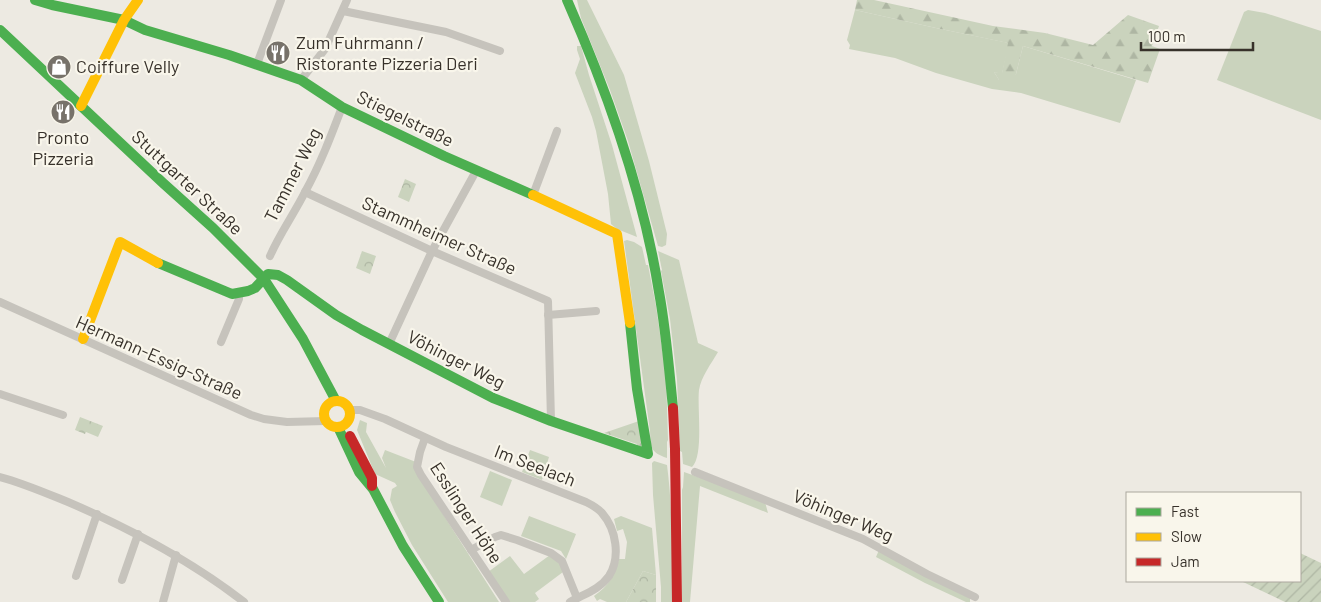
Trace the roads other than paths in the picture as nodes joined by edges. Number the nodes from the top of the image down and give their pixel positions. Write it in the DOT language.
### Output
graph roads {
  1 [pos="36,0"];
  2 [pos="138,0"];
  3 [pos="281,0"];
  4 [pos="347,0"];
  5 [pos="567,0"];
  6 [pos="343,11"];
  7 [pos="124,20"];
  8 [pos="0,30"];
  9 [pos="500,51"];
  10 [pos="257,64"];
  11 [pos="301,80"];
  12 [pos="81,106"];
  13 [pos="342,107"];
  14 [pos="557,131"];
  15 [pos="476,171"];
  16 [pos="305,192"];
  17 [pos="534,195"];
  18 [pos="432,251"];
  19 [pos="270,256"];
  20 [pos="264,279"];
  21 [pos="239,294"];
  22 [pos="0,302"];
  23 [pos="596,311"];
  24 [pos="548,315"];
  25 [pos="83,339"];
  26 [pos="221,342"];
  27 [pos="389,344"];
  28 [pos="0,394"];
  29 [pos="333,402"];
  30 [pos="350,410"];
  31 [pos="63,415"];
  32 [pos="325,418"];
  33 [pos="551,421"];
  34 [pos="341,426"];
  35 [pos="425,438"];
  36 [pos="648,454"];
  37 [pos="695,472"];
  38 [pos="0,477"];
  39 [pos="97,514"];
  40 [pos="138,534"];
  41 [pos="471,550"];
  42 [pos="176,555"];
  43 [pos="76,576"];
  44 [pos="122,580"];
  45 [pos="975,597"];
  46 [pos="574,600"];
  47 [pos="163,602"];
  48 [pos="244,602"];
  49 [pos="440,602"];
  50 [pos="506,602"];
  51 [pos="677,602"];
  1 -- 7 [label="street, Stiegelstraße"];
  2 -- 7 [label="street"];
  3 -- 10 [label="street"];
  4 -- 6 [label="street"];
  5 -- 51 [label="street"];
  6 -- 9 [label="street"];
  6 -- 11 [label="street"];
  7 -- 10 [label="street, Stiegelstraße"];
  7 -- 12 [label="street"];
  8 -- 12 [label="street, Stuttgarter Straße"];
  10 -- 11 [label="street, Stiegelstraße"];
  11 -- 13 [label="street, Stiegelstraße"];
  12 -- 20 [label="street, Stuttgarter Straße"];
  13 -- 15 [label="street, Stiegelstraße"];
  13 -- 16 [label="street, Tammer Weg"];
  14 -- 17 [label="street"];
  15 -- 17 [label="street, Stiegelstraße"];
  15 -- 18 [label="street"];
  16 -- 18 [label="street, Stammheimer Straße"];
  16 -- 19 [label="street, Tammer Weg"];
  17 -- 36 [label="street, Stiegelstraße"];
  18 -- 24 [label="street, Stammheimer Straße"];
  18 -- 27 [label="street"];
  20 -- 21 [label="street"];
  20 -- 27 [label="street, Vöhinger Weg"];
  20 -- 29 [label="street, Stuttgarter Straße"];
  21 -- 25 [label="street"];
  21 -- 26 [label="street"];
  22 -- 25 [label="street, Hermann-Essig-Straße"];
  23 -- 24 [label="street"];
  24 -- 33 [label="street, Stammheimer Straße"];
  25 -- 32 [label="street, Hermann-Essig-Straße"];
  27 -- 33 [label="street, Vöhinger Weg"];
  28 -- 31 [label="street"];
  29 -- 30 [label="street, Stuttgarter Straße"];
  29 -- 32 [label="street"];
  30 -- 34 [label="street"];
  30 -- 35 [label="street, Im Seelach"];
  32 -- 34 [label="street"];
  33 -- 36 [label="street, Vöhinger Weg"];
  34 -- 49 [label="street"];
  35 -- 41 [label="street, Esslinger Höhe"];
  35 -- 46 [label="street, Im Seelach"];
  37 -- 45 [label="street, Vöhinger Weg"];
  38 -- 39 [label="street"];
  39 -- 40 [label="street"];
  39 -- 43 [label="street"];
  40 -- 42 [label="street"];
  40 -- 44 [label="street"];
  41 -- 46 [label="street"];
  41 -- 50 [label="street, Esslinger Höhe"];
  42 -- 47 [label="street"];
  42 -- 48 [label="street"];
}
